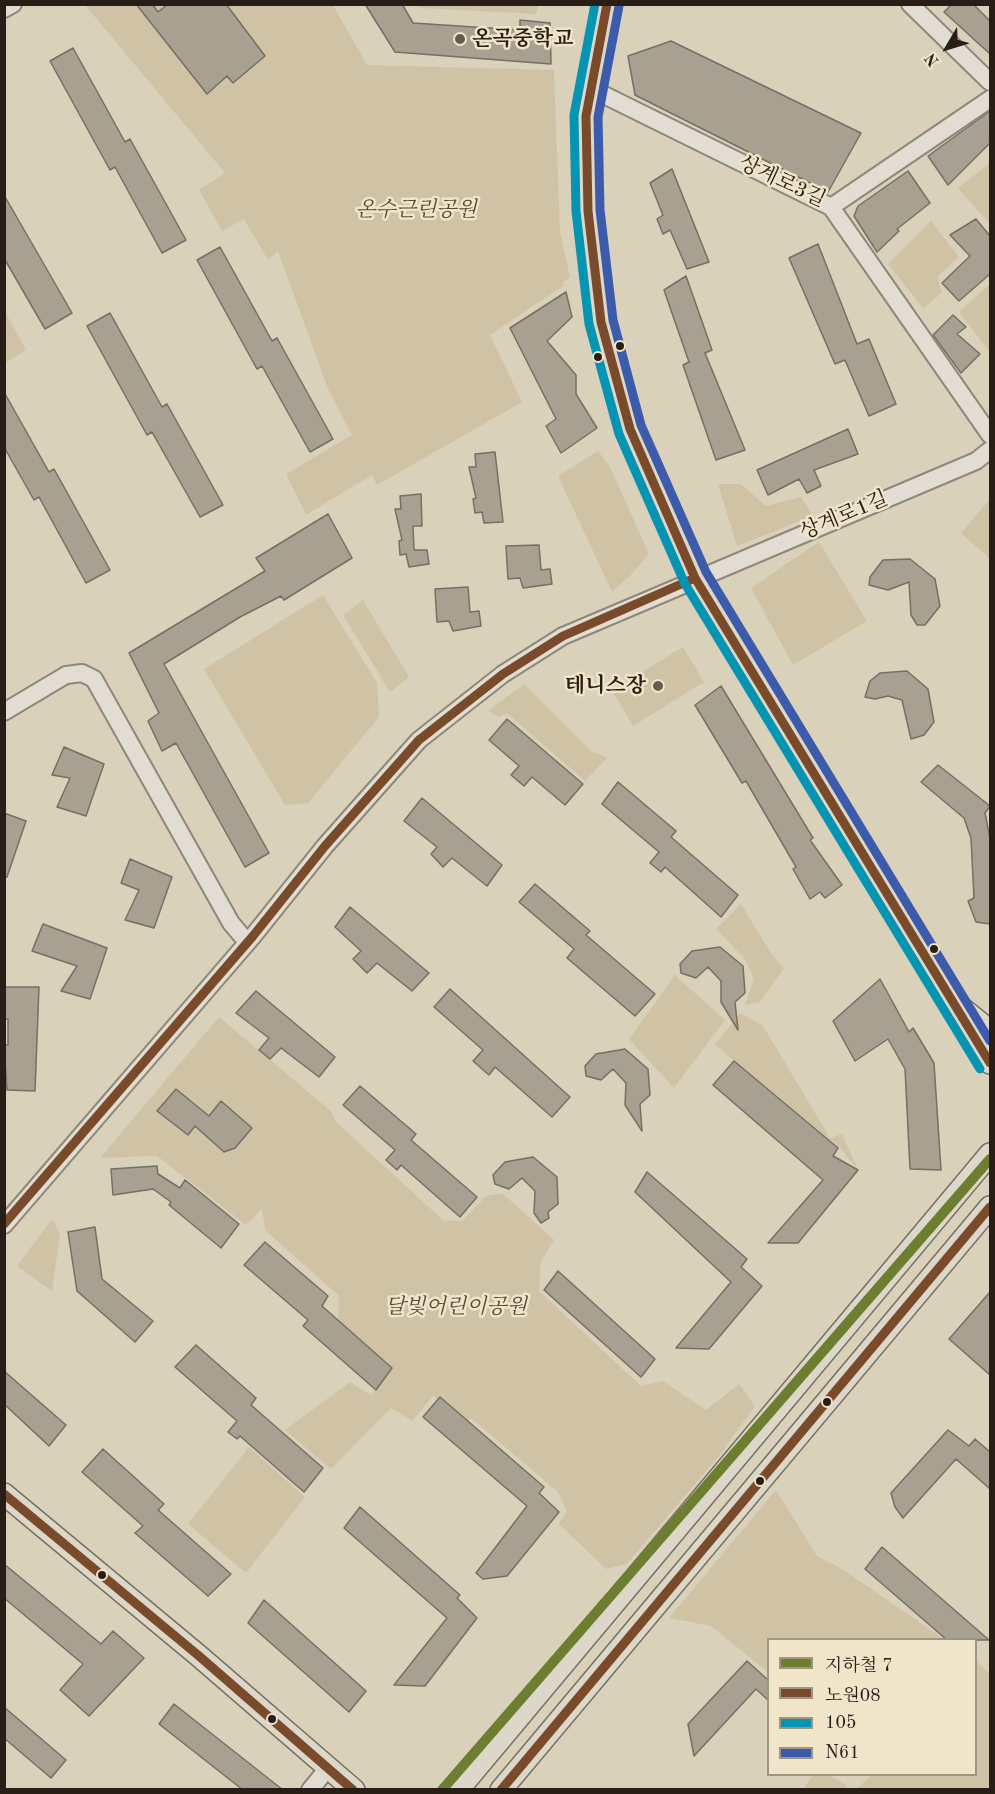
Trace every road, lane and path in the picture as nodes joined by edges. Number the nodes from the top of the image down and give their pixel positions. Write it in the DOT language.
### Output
graph roads {
  1 [pos="13,4"];
  2 [pos="607,4"];
  3 [pos="910,4"];
  4 [pos="4,9"];
  5 [pos="990,82"];
  6 [pos="592,89"];
  7 [pos="990,99"];
  8 [pos="831,207"];
  9 [pos="990,435"];
  10 [pos="990,450"];
  11 [pos="695,578"];
  12 [pos="4,712"];
  13 [pos="247,942"];
  14 [pos="948,995"];
  15 [pos="990,1031"];
  16 [pos="990,1063"];
  17 [pos="990,1154"];
  18 [pos="990,1207"];
  19 [pos="4,1225"];
  20 [pos="990,1232"];
  21 [pos="924,1285"];
  22 [pos="4,1494"];
  23 [pos="328,1768"];
  24 [pos="310,1790"];
  25 [pos="354,1790"];
  26 [pos="458,1790"];
  27 [pos="501,1790"];
  1 -- 4 [label="street"];
  2 -- 6 [label="main road"];
  3 -- 5 [label="street"];
  6 -- 8 [label="street, 상계로3길"];
  6 -- 11 [label="main road"];
  7 -- 8 [label="street, 상계로3길"];
  8 -- 9 [label="street"];
  10 -- 11 [label="street, 상계로1길"];
  11 -- 13 [label="street, 상계로1길"];
  11 -- 14 [label="main road"];
  12 -- 13 [label="street"];
  13 -- 19 [label="street, 상계로1길"];
  14 -- 15 [label="main road"];
  14 -- 16 [label="main road"];
  17 -- 26 [label="main road"];
  18 -- 21 [label="main road"];
  20 -- 21 [label="main road"];
  21 -- 27 [label="main road"];
  22 -- 23 [label="main road"];
  23 -- 24 [label="street"];
  23 -- 25 [label="main road"];
}
